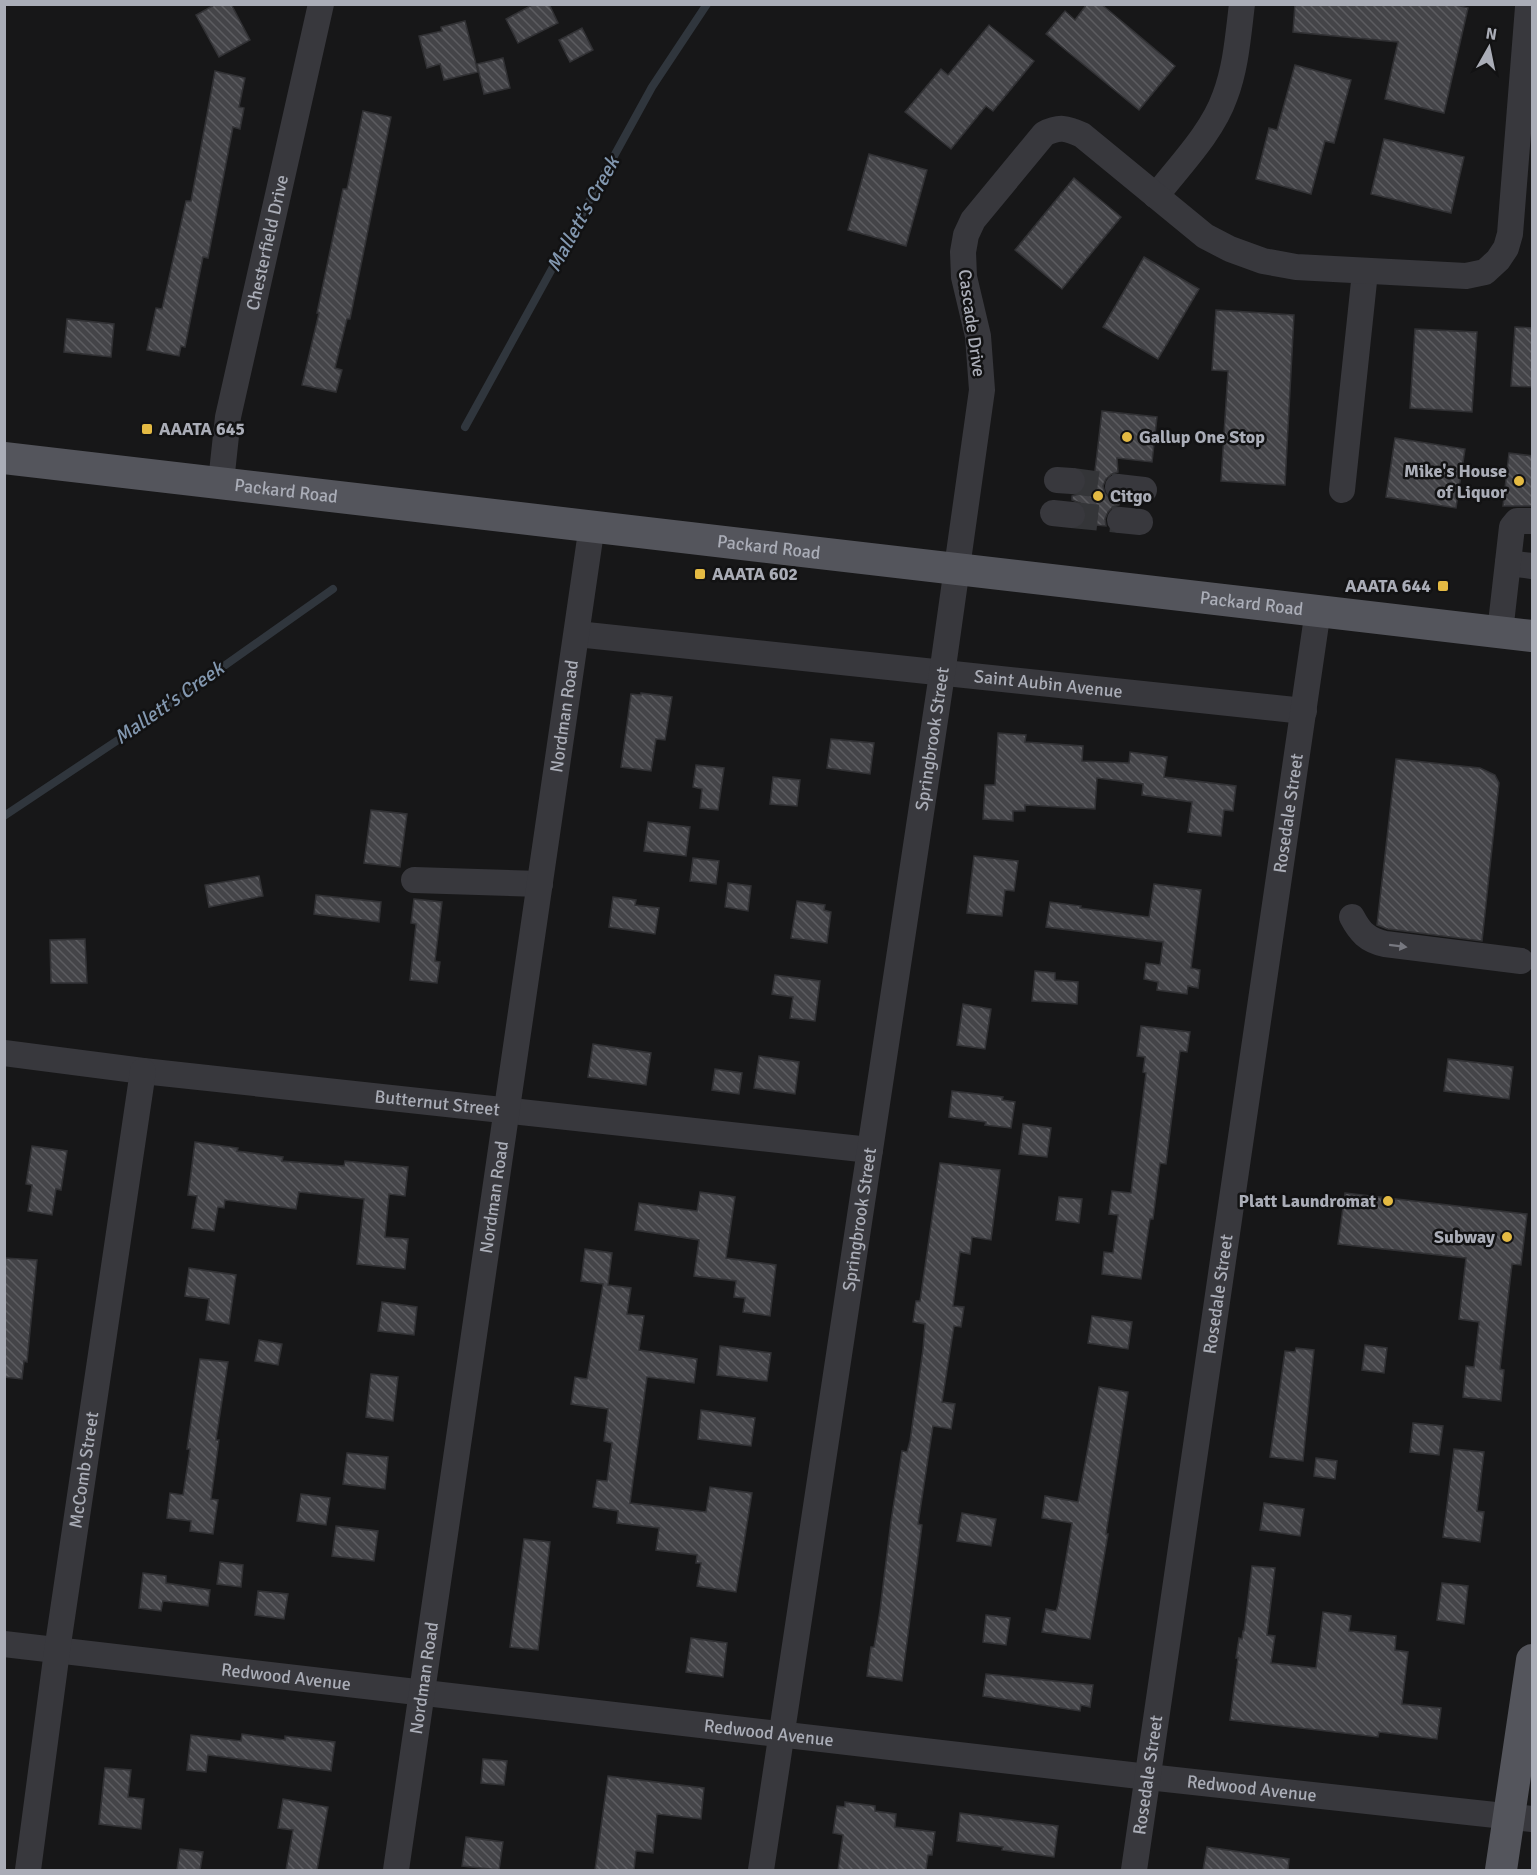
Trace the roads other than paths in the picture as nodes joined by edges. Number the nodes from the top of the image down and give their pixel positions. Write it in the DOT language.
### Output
graph roads {
  1 [pos="321,4"];
  2 [pos="1242,4"];
  3 [pos="1528,7"];
  4 [pos="1524,168"];
  5 [pos="1156,196"];
  6 [pos="1365,272"];
  7 [pos="4,458"];
  8 [pos="221,482"];
  9 [pos="1342,490"];
  10 [pos="1533,521"];
  11 [pos="592,525"];
  12 [pos="1520,565"];
  13 [pos="956,568"];
  14 [pos="1318,610"];
  15 [pos="1500,632"];
  16 [pos="577,634"];
  17 [pos="1533,636"];
  18 [pos="942,674"];
  19 [pos="1304,711"];
  20 [pos="414,880"];
  21 [pos="540,884"];
  22 [pos="1352,917"];
  23 [pos="1521,961"];
  24 [pos="4,1053"];
  25 [pos="143,1071"];
  26 [pos="507,1110"];
  27 [pos="870,1149"];
  28 [pos="4,1644"];
  29 [pos="57,1651"];
  30 [pos="1533,1660"];
  31 [pos="421,1692"];
  32 [pos="782,1733"];
  33 [pos="1148,1777"];
  34 [pos="1521,1817"];
  35 [pos="28,1870"];
  36 [pos="396,1870"];
  37 [pos="761,1870"];
  38 [pos="1134,1870"];
  39 [pos="1501,1870"];
  1 -- 8 [label="street, Chesterfield Drive"];
  2 -- 5 [label="street"];
  3 -- 4 [label="street, Cascade Drive"];
  4 -- 6 [label="street, Cascade Drive"];
  5 -- 6 [label="street, Cascade Drive"];
  5 -- 13 [label="street, Cascade Drive"];
  6 -- 9 [label="street"];
  7 -- 8 [label="main road, Packard Road"];
  8 -- 11 [label="main road, Packard Road"];
  10 -- 12 [label="street"];
  11 -- 13 [label="main road, Packard Road"];
  11 -- 16 [label="street, Nordman Road"];
  12 -- 15 [label="street"];
  13 -- 14 [label="main road, Packard Road"];
  13 -- 18 [label="street, Springbrook Street"];
  14 -- 15 [label="main road, Packard Road"];
  14 -- 19 [label="street, Rosedale Street"];
  15 -- 17 [label="main road, Packard Road"];
  16 -- 18 [label="street, Saint Aubin Avenue"];
  16 -- 21 [label="street, Nordman Road"];
  18 -- 19 [label="street, Saint Aubin Avenue"];
  18 -- 27 [label="street, Springbrook Street"];
  19 -- 33 [label="street, Rosedale Street"];
  20 -- 21 [label="street"];
  21 -- 26 [label="street, Nordman Road"];
  22 -- 23 [label="street, one-way"];
  24 -- 25 [label="street, Butternut Street"];
  25 -- 26 [label="street, Butternut Street"];
  25 -- 29 [label="street, McComb Street"];
  26 -- 27 [label="street, Butternut Street"];
  26 -- 31 [label="street, Nordman Road"];
  27 -- 32 [label="street, Springbrook Street"];
  28 -- 29 [label="street, Redwood Avenue"];
  29 -- 31 [label="street, Redwood Avenue"];
  29 -- 35 [label="street, McComb Street"];
  30 -- 34 [label="main road"];
  31 -- 32 [label="street, Redwood Avenue"];
  31 -- 36 [label="street, Nordman Road"];
  32 -- 33 [label="street, Redwood Avenue"];
  32 -- 37 [label="street, Springbrook Street"];
  33 -- 34 [label="street, Redwood Avenue"];
  33 -- 38 [label="street, Rosedale Street"];
  34 -- 39 [label="main road"];
}
